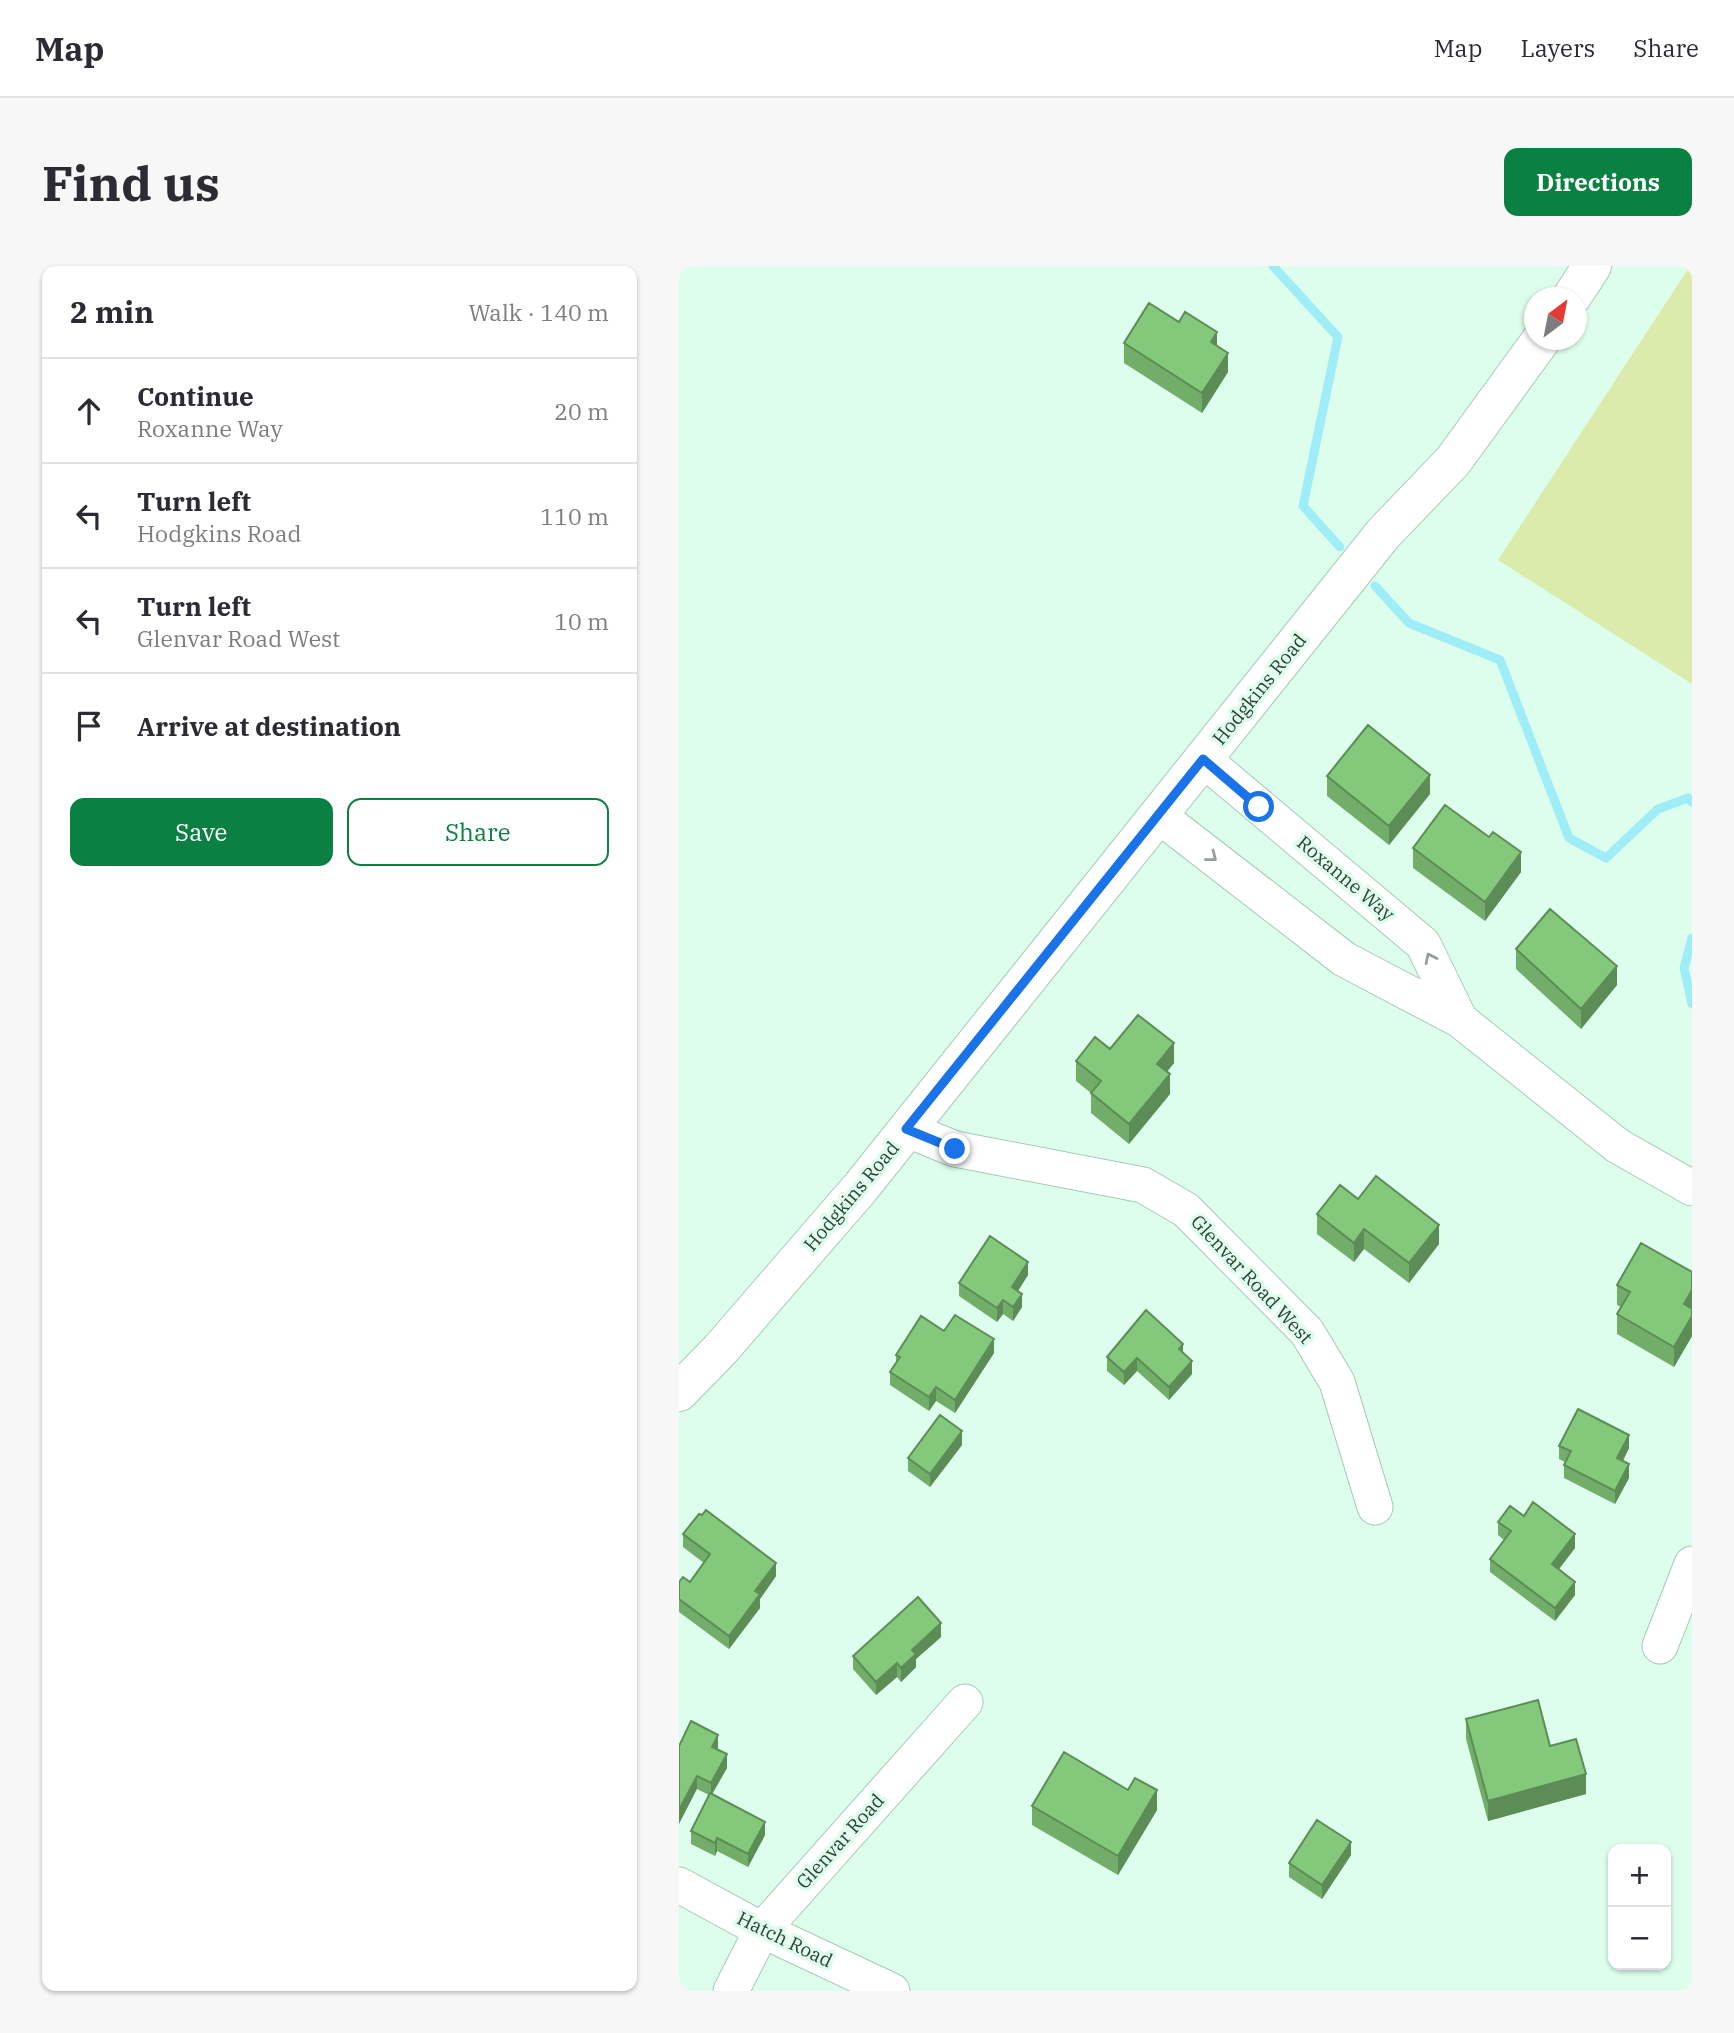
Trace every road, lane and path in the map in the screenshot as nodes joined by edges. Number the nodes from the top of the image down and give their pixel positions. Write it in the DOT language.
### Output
graph roads {
  1 [pos="1593,266"];
  2 [pos="1578,287"];
  3 [pos="1534,350"];
  4 [pos="1203,759"];
  5 [pos="1158,815"];
  6 [pos="1460,1020"];
  7 [pos="906,1129"];
  8 [pos="1692,1188"];
  9 [pos="679,1392"];
  10 [pos="1375,1507"];
  11 [pos="1692,1564"];
  12 [pos="1660,1646"];
  13 [pos="965,1702"];
  14 [pos="679,1885"];
  15 [pos="762,1930"];
  16 [pos="731,1991"];
  17 [pos="892,1991"];
  1 -- 2 [label="street"];
  3 -- 4 [label="street, Hodgkins Road"];
  4 -- 5 [label="street, Hodgkins Road"];
  6 -- 4 [label="street, Roxanne Way, one-way"];
  5 -- 6 [label="street, Roxanne Way, one-way"];
  5 -- 7 [label="street, Hodgkins Road"];
  6 -- 8 [label="street, Roxanne Way"];
  7 -- 9 [label="street, Hodgkins Road"];
  7 -- 10 [label="street, Glenvar Road West"];
  11 -- 12 [label="street"];
  13 -- 15 [label="street, Glenvar Road"];
  14 -- 15 [label="street, Hatch Road"];
  15 -- 16 [label="street, Glenvar Road"];
  15 -- 17 [label="street, Hatch Road"];
}
